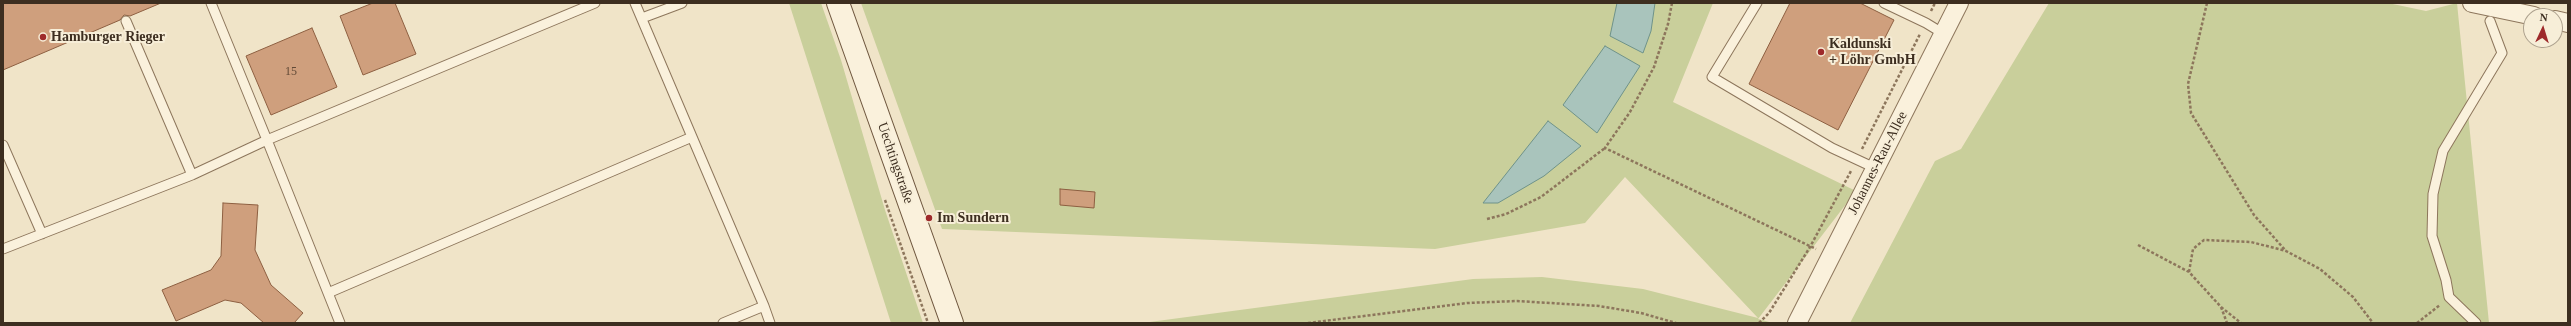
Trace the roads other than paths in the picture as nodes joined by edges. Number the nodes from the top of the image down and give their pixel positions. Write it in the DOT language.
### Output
graph roads {
  1 [pos="210,3"];
  2 [pos="596,3"];
  3 [pos="635,3"];
  4 [pos="682,3"];
  5 [pos="838,3"];
  6 [pos="1756,3"];
  7 [pos="1884,3"];
  8 [pos="1960,3"];
  9 [pos="2472,3"];
  10 [pos="2523,14"];
  11 [pos="642,18"];
  12 [pos="126,21"];
  13 [pos="2490,21"];
  14 [pos="1944,34"];
  15 [pos="692,137"];
  16 [pos="267,140"];
  17 [pos="3,146"];
  18 [pos="1875,168"];
  19 [pos="192,175"];
  20 [pos="42,234"];
  21 [pos="3,249"];
  22 [pos="328,293"];
  23 [pos="764,306"];
  24 [pos="340,323"];
  25 [pos="723,323"];
  26 [pos="770,323"];
  27 [pos="952,323"];
  28 [pos="1797,323"];
  29 [pos="2476,323"];
  1 -- 16 [label="lane"];
  2 -- 16 [label="lane"];
  3 -- 11 [label="lane"];
  4 -- 11 [label="lane"];
  5 -- 27 [label="main road, Uechtingstraße"];
  6 -- 18 [label="lane"];
  7 -- 14 [label="lane"];
  8 -- 14 [label="street, Johannes-Rau-Allee"];
  9 -- 10 [label="street"];
  11 -- 15 [label="lane"];
  12 -- 19 [label="lane"];
  13 -- 29 [label="lane"];
  14 -- 18 [label="street, Johannes-Rau-Allee"];
  15 -- 22 [label="lane"];
  15 -- 23 [label="lane"];
  16 -- 19 [label="lane"];
  16 -- 22 [label="lane"];
  17 -- 20 [label="lane"];
  18 -- 28 [label="street, Johannes-Rau-Allee"];
  19 -- 20 [label="lane"];
  20 -- 21 [label="lane"];
  22 -- 24 [label="lane"];
  23 -- 25 [label="lane"];
  23 -- 26 [label="lane"];
}
